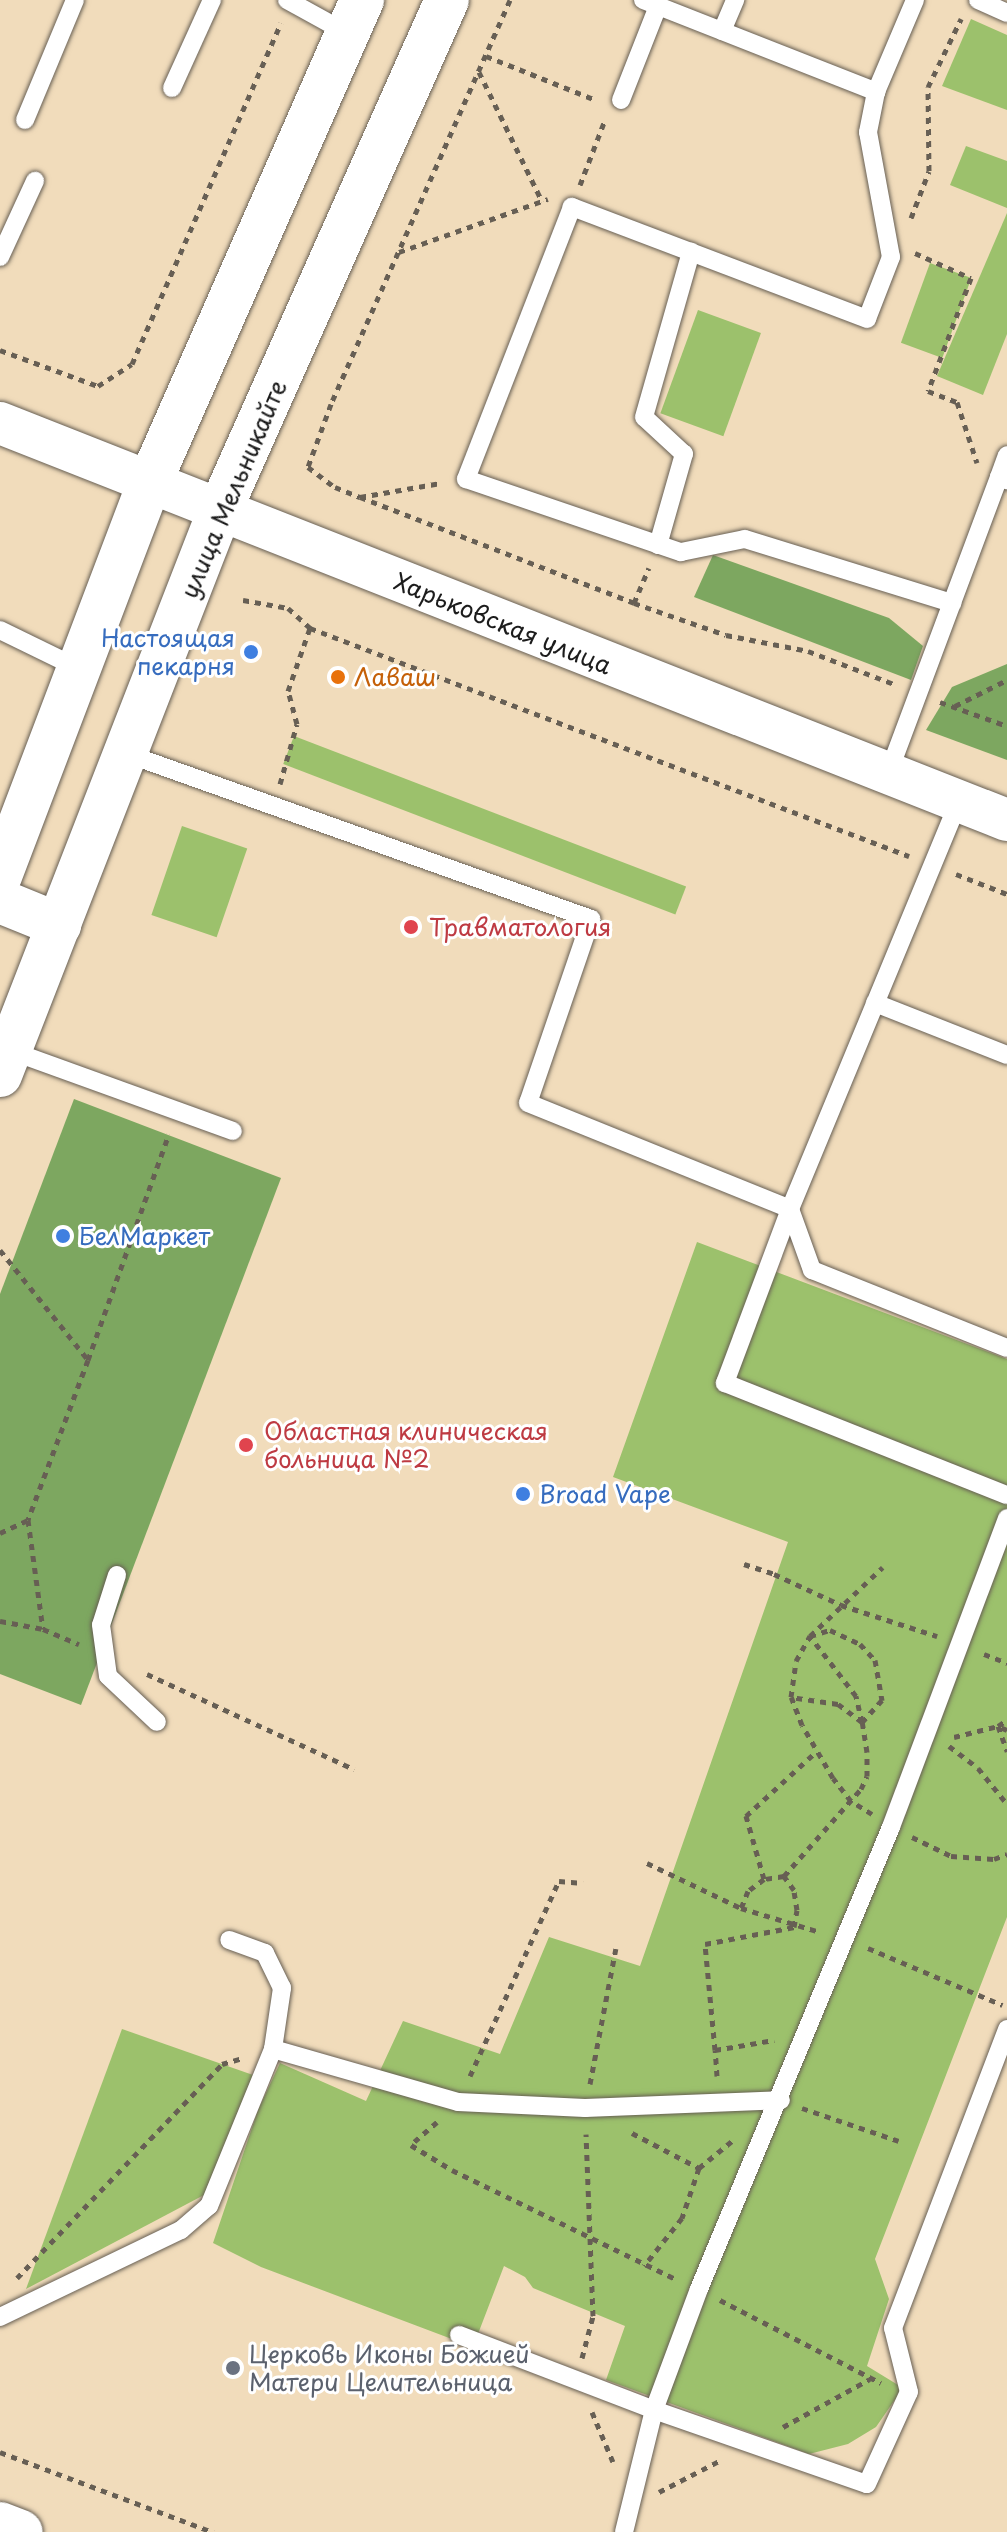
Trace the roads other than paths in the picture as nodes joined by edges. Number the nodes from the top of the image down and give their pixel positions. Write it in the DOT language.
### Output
graph roads {
  1 [pos="75,0"];
  2 [pos="212,0"];
  3 [pos="447,0"];
  4 [pos="735,0"];
  5 [pos="915,0"];
  6 [pos="288,1"];
  7 [pos="650,3"];
  8 [pos="971,6"];
  9 [pos="1007,13"];
  10 [pos="355,16"];
  11 [pos="722,31"];
  12 [pos="172,88"];
  13 [pos="876,92"];
  14 [pos="616,103"];
  15 [pos="25,120"];
  16 [pos="35,181"];
  17 [pos="691,252"];
  18 [pos="0,257"];
  19 [pos="0,423"];
  20 [pos="1007,455"];
  21 [pos="1003,478"];
  22 [pos="150,482"];
  23 [pos="220,510"];
  24 [pos="658,545"];
  25 [pos="952,603"];
  26 [pos="0,630"];
  27 [pos="78,668"];
  28 [pos="125,753"];
  29 [pos="888,774"];
  30 [pos="959,801"];
  31 [pos="1007,820"];
  32 [pos="0,876"];
  33 [pos="0,901"];
  34 [pos="59,925"];
  35 [pos="875,1003"];
  36 [pos="1007,1055"];
  37 [pos="4,1062"];
  38 [pos="233,1131"];
  39 [pos="790,1209"];
  40 [pos="1007,1348"];
  41 [pos="1007,1495"];
  42 [pos="1007,1518"];
  43 [pos="117,1575"];
  44 [pos="157,1722"];
  45 [pos="229,1940"];
  46 [pos="1007,2029"];
  47 [pos="273,2049"];
  48 [pos="781,2100"];
  49 [pos="0,2317"];
  50 [pos="459,2335"];
  51 [pos="654,2410"];
  52 [pos="0,2524"];
  53 [pos="21,2532"];
  54 [pos="624,2532"];
  1 -- 15 [label="lane"];
  2 -- 12 [label="lane"];
  3 -- 23 [label="main road, улица Мельникайте"];
  4 -- 11 [label="lane"];
  5 -- 13 [label="lane"];
  6 -- 10 [label="lane"];
  7 -- 11 [label="lane"];
  7 -- 14 [label="lane"];
  8 -- 9 [label="lane"];
  10 -- 22 [label="main road"];
  11 -- 13 [label="lane"];
  13 -- 17 [label="lane"];
  16 -- 18 [label="lane"];
  17 -- 24 [label="lane"];
  17 -- 24 [label="lane"];
  19 -- 22 [label="street, Харьковская улица"];
  20 -- 21 [label="lane"];
  21 -- 25 [label="lane"];
  22 -- 23 [label="street, Харьковская улица"];
  22 -- 27 [label="main road"];
  23 -- 28 [label="main road, улица Мельникайте"];
  23 -- 29 [label="street, Харьковская улица"];
  24 -- 25 [label="lane"];
  25 -- 29 [label="lane"];
  26 -- 27 [label="lane"];
  27 -- 32 [label="main road"];
  28 -- 34 [label="main road, улица Мельникайте"];
  28 -- 39 [label="lane"];
  29 -- 30 [label="street, Харьковская улица"];
  30 -- 31 [label="street, Харьковская улица"];
  30 -- 35 [label="lane"];
  33 -- 34 [label="main road"];
  34 -- 37 [label="main road, улица Мельникайте"];
  35 -- 36 [label="lane"];
  35 -- 39 [label="lane"];
  37 -- 38 [label="lane"];
  39 -- 40 [label="lane"];
  39 -- 41 [label="lane"];
  42 -- 48 [label="lane"];
  43 -- 44 [label="lane"];
  45 -- 47 [label="lane"];
  46 -- 51 [label="lane"];
  47 -- 48 [label="lane"];
  47 -- 49 [label="lane"];
  48 -- 51 [label="lane"];
  50 -- 51 [label="lane"];
  51 -- 54 [label="lane"];
  52 -- 53 [label="main road"];
}
